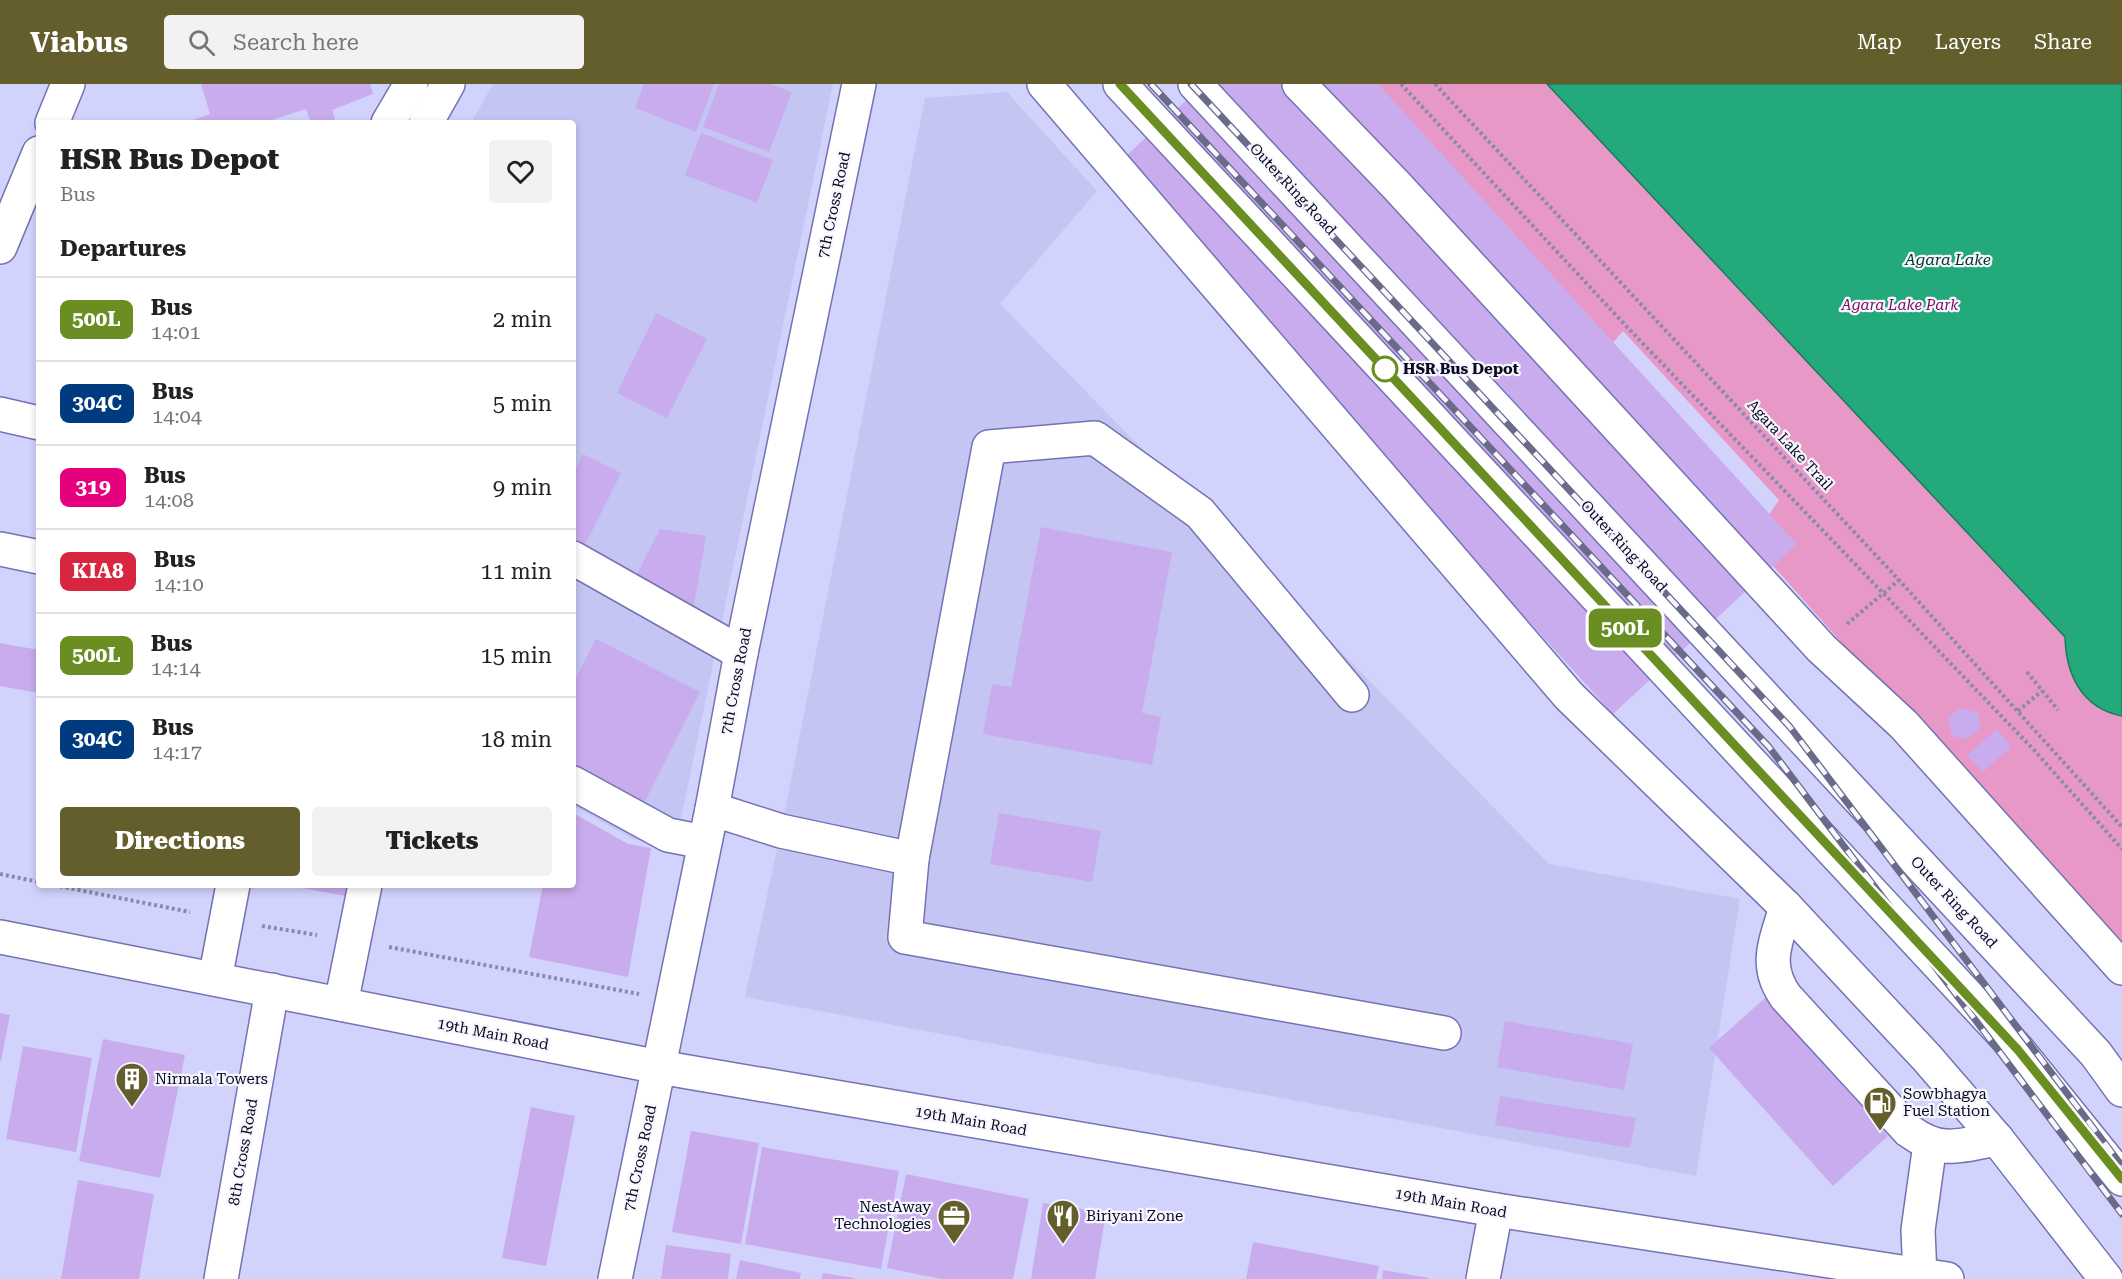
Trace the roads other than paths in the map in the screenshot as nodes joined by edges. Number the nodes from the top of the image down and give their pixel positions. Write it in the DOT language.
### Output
graph roads {
  1 [pos="68,84"];
  2 [pos="411,84"];
  3 [pos="448,84"];
  4 [pos="859,84"];
  5 [pos="1044,84"];
  6 [pos="1120,84"];
  7 [pos="1195,84"];
  8 [pos="1299,84"];
  9 [pos="53,120"];
  10 [pos="390,120"];
  11 [pos="428,120"];
  12 [pos="36,160"];
  13 [pos="0,247"];
  14 [pos="0,414"];
  15 [pos="36,422"];
  16 [pos="0,549"];
  17 [pos="36,556"];
  18 [pos="576,560"];
  19 [pos="741,653"];
  20 [pos="1352,695"];
  21 [pos="576,785"];
  22 [pos="712,809"];
  23 [pos="704,842"];
  24 [pos="912,859"];
  25 [pos="232,888"];
  26 [pos="364,888"];
  27 [pos="1786,907"];
  28 [pos="0,936"];
  29 [pos="2122,968"];
  30 [pos="215,979"];
  31 [pos="272,990"];
  32 [pos="341,1004"];
  33 [pos="1444,1033"];
  34 [pos="658,1067"];
  35 [pos="2122,1090"];
  36 [pos="1997,1139"];
  37 [pos="1930,1144"];
  38 [pos="2122,1179"];
  39 [pos="1496,1210"];
  40 [pos="1934,1277"];
  41 [pos="221,1279"];
  42 [pos="615,1279"];
  43 [pos="1483,1279"];
  44 [pos="2106,1279"];
  1 -- 9 [label="main road"];
  2 -- 10 [label="main road"];
  3 -- 11 [label="main road"];
  4 -- 19 [label="main road, 7th Cross Road"];
  5 -- 27 [label="main road"];
  6 -- 38 [label="main road"];
  7 -- 35 [label="main road, Outer Ring Road"];
  8 -- 29 [label="main road"];
  12 -- 13 [label="main road"];
  14 -- 15 [label="main road"];
  16 -- 17 [label="main road"];
  18 -- 19 [label="main road"];
  19 -- 22 [label="main road, 7th Cross Road"];
  20 -- 24 [label="main road"];
  21 -- 23 [label="main road"];
  22 -- 23 [label="main road, 7th Cross Road"];
  22 -- 24 [label="main road"];
  23 -- 34 [label="main road, 7th Cross Road"];
  24 -- 33 [label="main road"];
  25 -- 30 [label="main road"];
  26 -- 32 [label="main road"];
  27 -- 36 [label="main road"];
  27 -- 37 [label="main road"];
  28 -- 30 [label="main road, 19th Main Road"];
  30 -- 31 [label="main road, 19th Main Road"];
  31 -- 32 [label="main road, 19th Main Road"];
  31 -- 41 [label="main road, 8th Cross Road"];
  32 -- 34 [label="main road, 19th Main Road"];
  34 -- 39 [label="main road, 19th Main Road"];
  34 -- 42 [label="main road, 7th Cross Road"];
  36 -- 37 [label="main road"];
  36 -- 44 [label="main road"];
  37 -- 40 [label="main road"];
  39 -- 40 [label="main road, 19th Main Road"];
  39 -- 43 [label="main road"];
}
